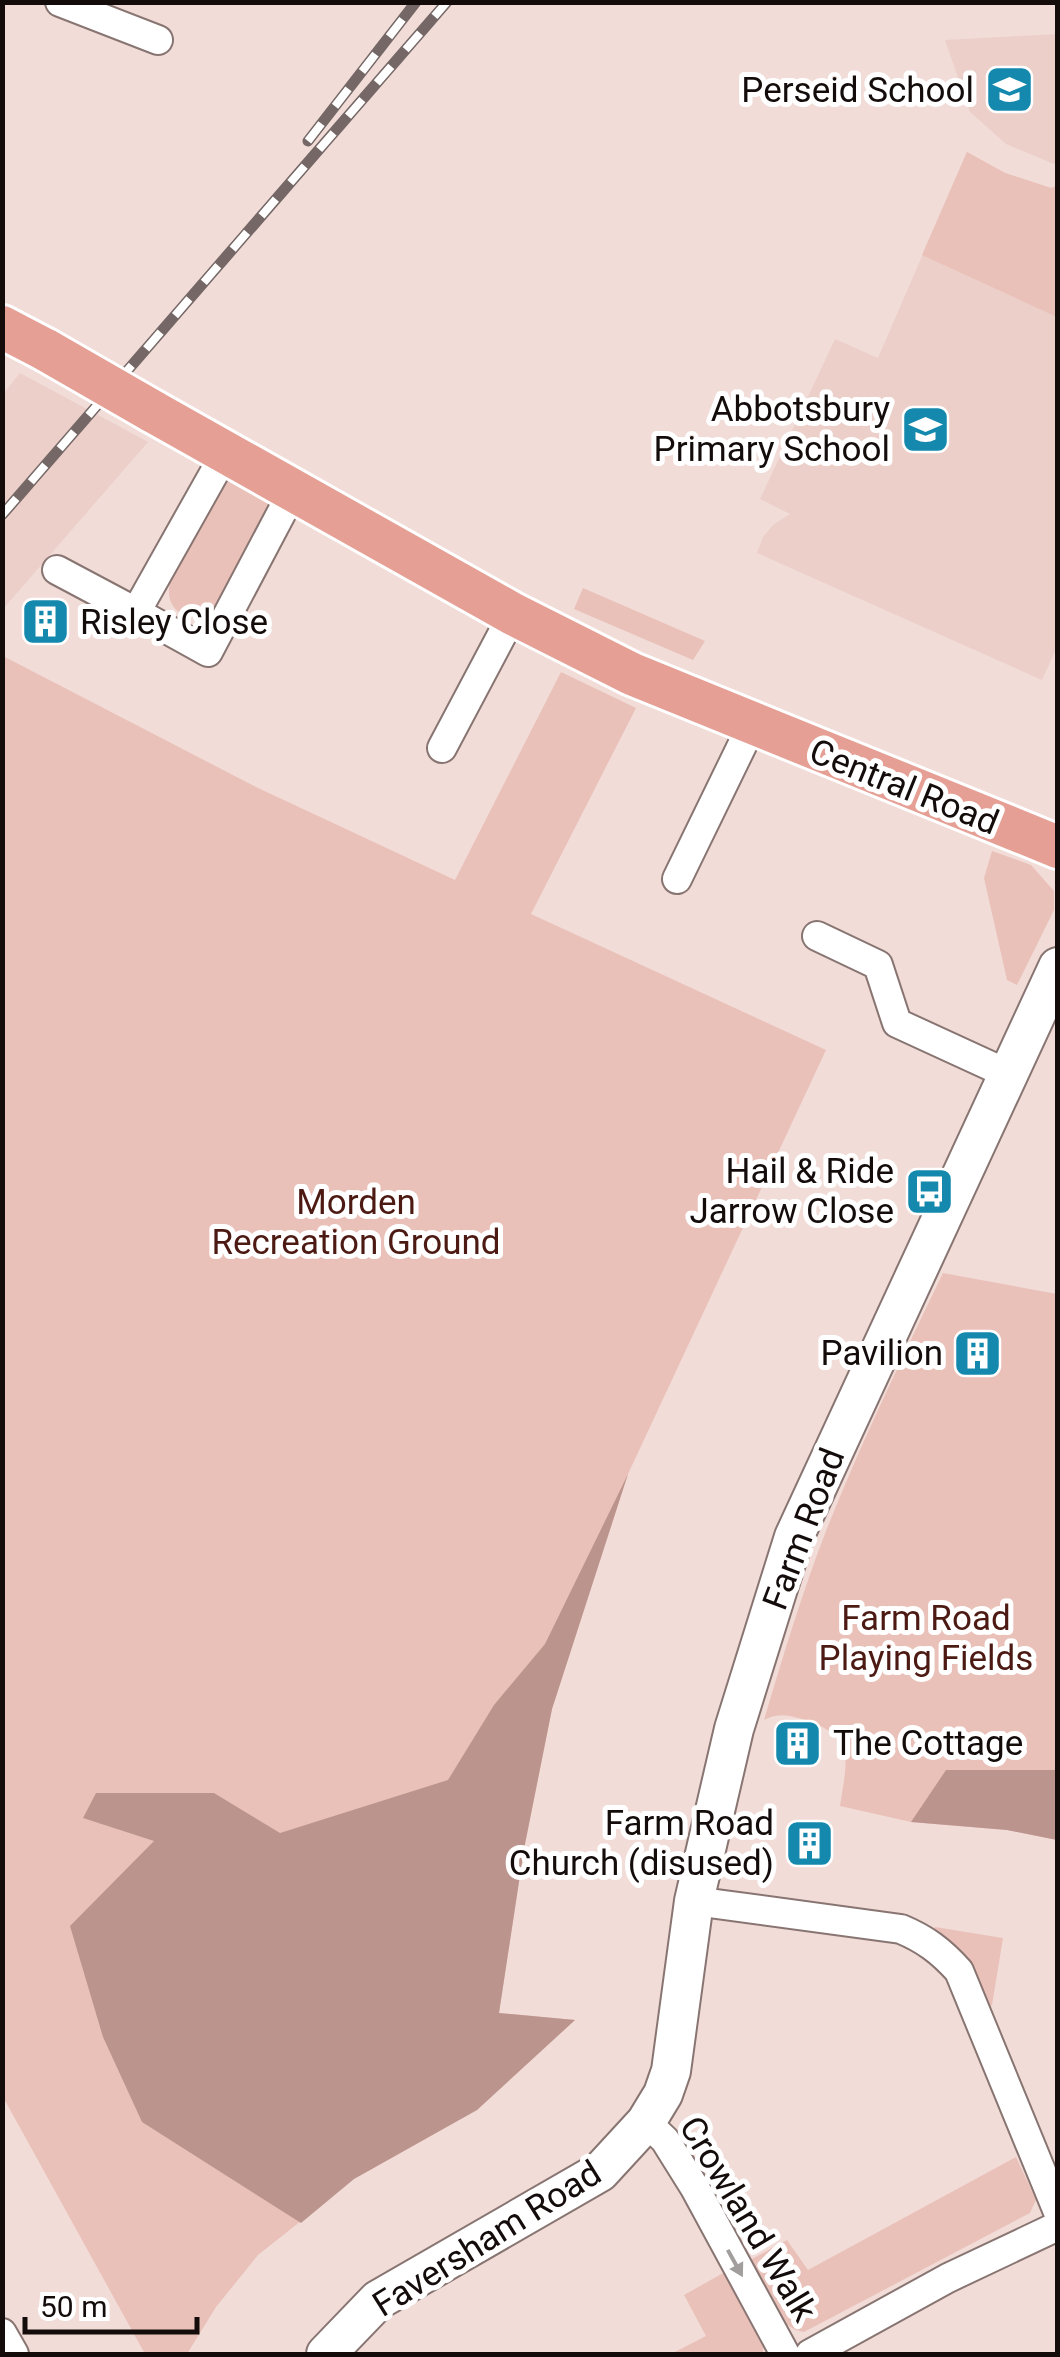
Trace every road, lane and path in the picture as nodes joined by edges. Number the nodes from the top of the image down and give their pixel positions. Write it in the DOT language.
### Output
graph roads {
  1 [pos="60,2"];
  2 [pos="158,40"];
  3 [pos="2,327"];
  4 [pos="226,452"];
  5 [pos="294,491"];
  6 [pos="56,570"];
  7 [pos="136,612"];
  8 [pos="512,614"];
  9 [pos="752,724"];
  10 [pos="442,748"];
  11 [pos="1058,846"];
  12 [pos="677,879"];
  13 [pos="817,936"];
  14 [pos="1058,967"];
  15 [pos="1008,1074"];
  16 [pos="694,1901"];
  17 [pos="646,2122"];
  18 [pos="1058,2212"];
  19 [pos="1058,2226"];
  20 [pos="2,2334"];
  21 [pos="14,2354"];
  22 [pos="326,2354"];
  23 [pos="785,2354"];
  24 [pos="810,2354"];
  1 -- 2 [label="street"];
  3 -- 4 [label="main road, Central Road, bridge"];
  4 -- 5 [label="main road, Central Road"];
  4 -- 7 [label="street"];
  5 -- 7 [label="street"];
  5 -- 8 [label="main road, Central Road"];
  6 -- 7 [label="street"];
  8 -- 9 [label="main road, Central Road"];
  8 -- 10 [label="street"];
  9 -- 11 [label="main road, Central Road"];
  9 -- 12 [label="street"];
  13 -- 15 [label="street"];
  14 -- 15 [label="street, Farm Road"];
  15 -- 16 [label="street, Farm Road"];
  16 -- 17 [label="street, Farm Road"];
  16 -- 18 [label="street"];
  17 -- 22 [label="street, Faversham Road"];
  17 -- 23 [label="street, Crowland Walk, one-way"];
  19 -- 24 [label="street"];
  20 -- 21 [label="street"];
}
